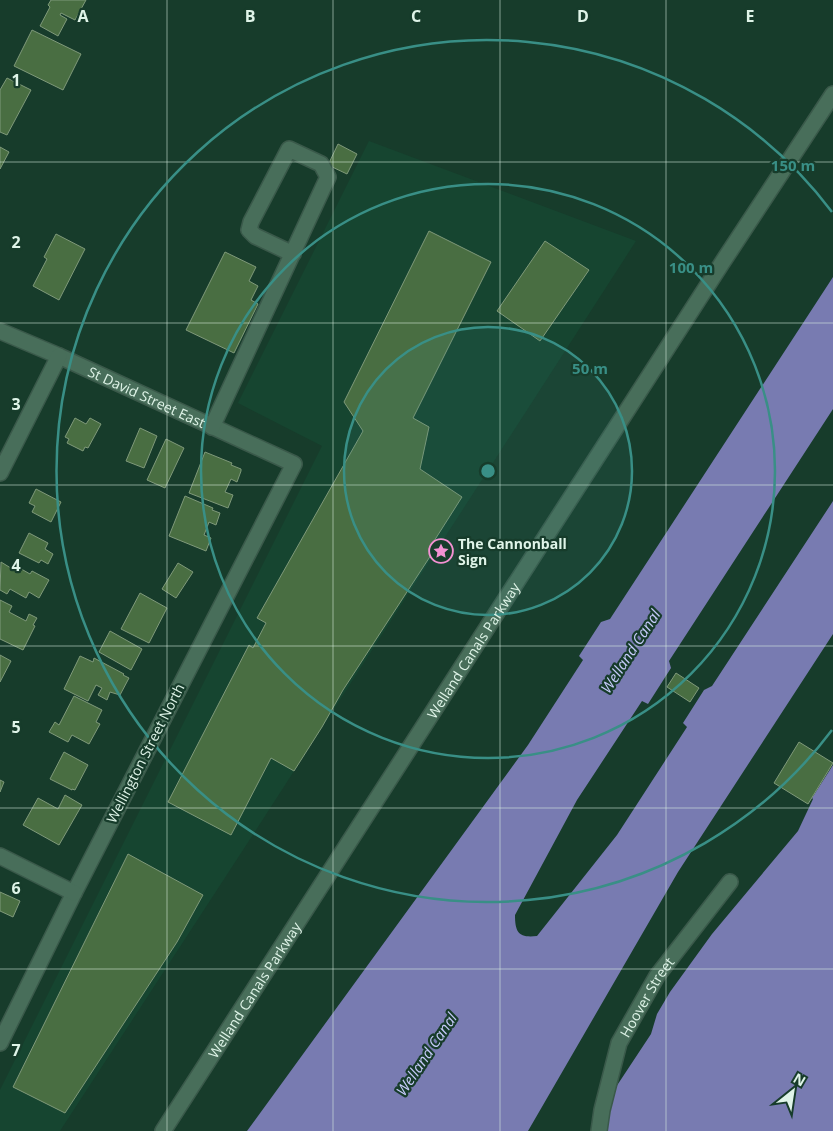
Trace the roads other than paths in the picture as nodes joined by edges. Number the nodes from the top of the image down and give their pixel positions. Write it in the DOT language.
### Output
graph roads {
  1 [pos="833,94"];
  2 [pos="293,254"];
  3 [pos="0,331"];
  4 [pos="59,356"];
  5 [pos="212,426"];
  6 [pos="294,464"];
  7 [pos="0,474"];
  8 [pos="0,856"];
  9 [pos="730,882"];
  10 [pos="74,893"];
  11 [pos="0,1043"];
  12 [pos="162,1131"];
  13 [pos="599,1131"];
  1 -- 12 [label="street, Welland Canals Parkway"];
  2 -- 2 [label="street"];
  2 -- 5 [label="street"];
  3 -- 4 [label="street, St David Street East"];
  4 -- 5 [label="street, St David Street East"];
  4 -- 7 [label="street"];
  5 -- 6 [label="street, St David Street East"];
  6 -- 10 [label="street, Wellington Street North"];
  8 -- 10 [label="street"];
  9 -- 13 [label="street, Hoover Street"];
  10 -- 11 [label="street, Wellington Street North"];
}
